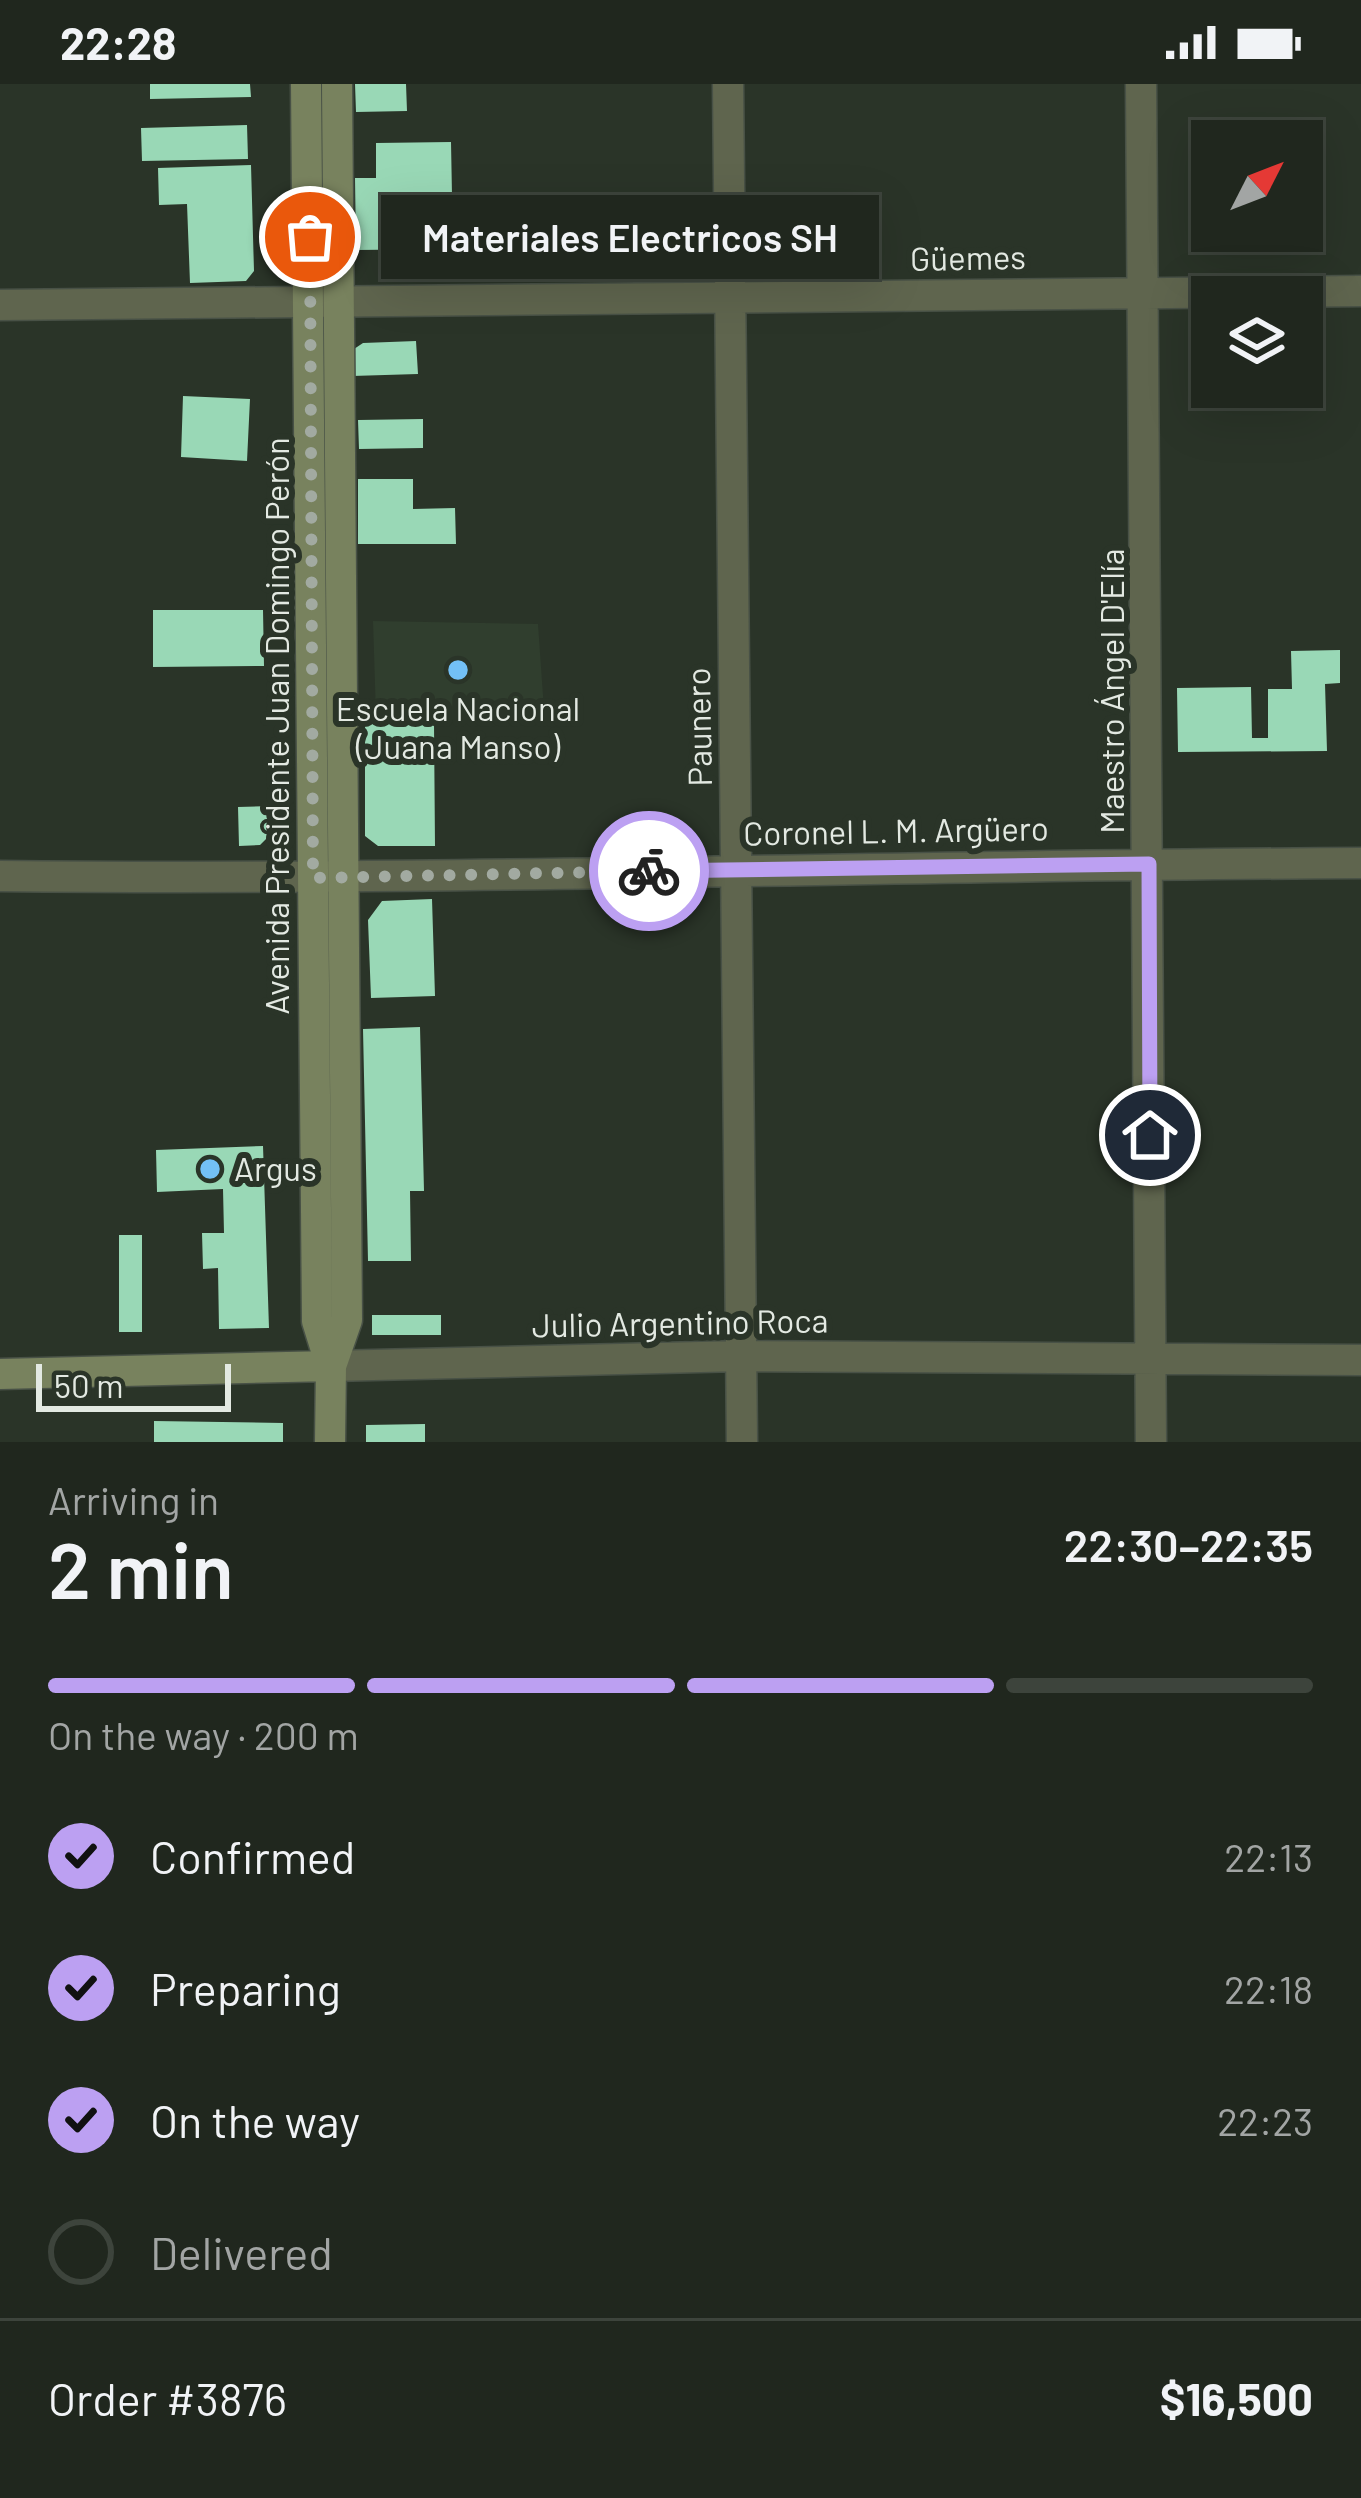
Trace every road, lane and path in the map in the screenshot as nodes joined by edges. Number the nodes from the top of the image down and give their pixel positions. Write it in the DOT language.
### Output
graph roads {
  1 [pos="306,84"];
  2 [pos="338,84"];
  3 [pos="728,84"];
  4 [pos="1141,84"];
  5 [pos="1145,291"];
  6 [pos="1361,291"];
  7 [pos="730,298"];
  8 [pos="324,300"];
  9 [pos="0,305"];
  10 [pos="1361,863"];
  11 [pos="1149,864"];
  12 [pos="737,869"];
  13 [pos="0,876"];
  14 [pos="313,878"];
  15 [pos="345,878"];
  16 [pos="741,1356"];
  17 [pos="1361,1360"];
  18 [pos="1150,1361"];
  19 [pos="331,1366"];
  20 [pos="0,1374"];
  21 [pos="330,1442"];
  22 [pos="742,1442"];
  23 [pos="1151,1442"];
  1 -- 8 [label="main road, Avenida Presidente Juan Domingo Perón"];
  2 -- 8 [label="main road, Avenida Presidente Juan Domingo Perón"];
  3 -- 7 [label="street, Paunero"];
  4 -- 5 [label="street, Maestro Ángel D'Elía"];
  5 -- 6 [label="street, Güemes"];
  5 -- 7 [label="street, Güemes"];
  5 -- 11 [label="street, Maestro Ángel D'Elía"];
  7 -- 8 [label="street, Güemes"];
  7 -- 12 [label="street, Paunero"];
  8 -- 9 [label="street, Güemes"];
  8 -- 14 [label="main road, Avenida Presidente Juan Domingo Perón"];
  8 -- 15 [label="main road, Avenida Presidente Juan Domingo Perón"];
  10 -- 11 [label="street, Coronel L. M. Argüero"];
  11 -- 12 [label="street, Coronel L. M. Argüero"];
  11 -- 18 [label="street, Maestro Ángel D'Elía"];
  12 -- 15 [label="street, Coronel L. M. Argüero"];
  12 -- 16 [label="street, Paunero"];
  13 -- 14 [label="street, Coronel L. M. Argüero"];
  14 -- 15 [label="street, Coronel L. M. Argüero"];
  14 -- 19 [label="main road, Avenida Presidente Juan Domingo Perón"];
  15 -- 19 [label="main road, Avenida Presidente Juan Domingo Perón"];
  16 -- 18 [label="street, Julio Argentino Roca"];
  16 -- 19 [label="street, Julio Argentino Roca"];
  16 -- 22 [label="street, Paunero"];
  17 -- 18 [label="street, Julio Argentino Roca"];
  18 -- 23 [label="street, Maestro Ángel D'Elía"];
  19 -- 20 [label="main road, Julio Argentino Roca"];
  19 -- 21 [label="main road, Avenida Presidente Juan Domingo Perón"];
}
